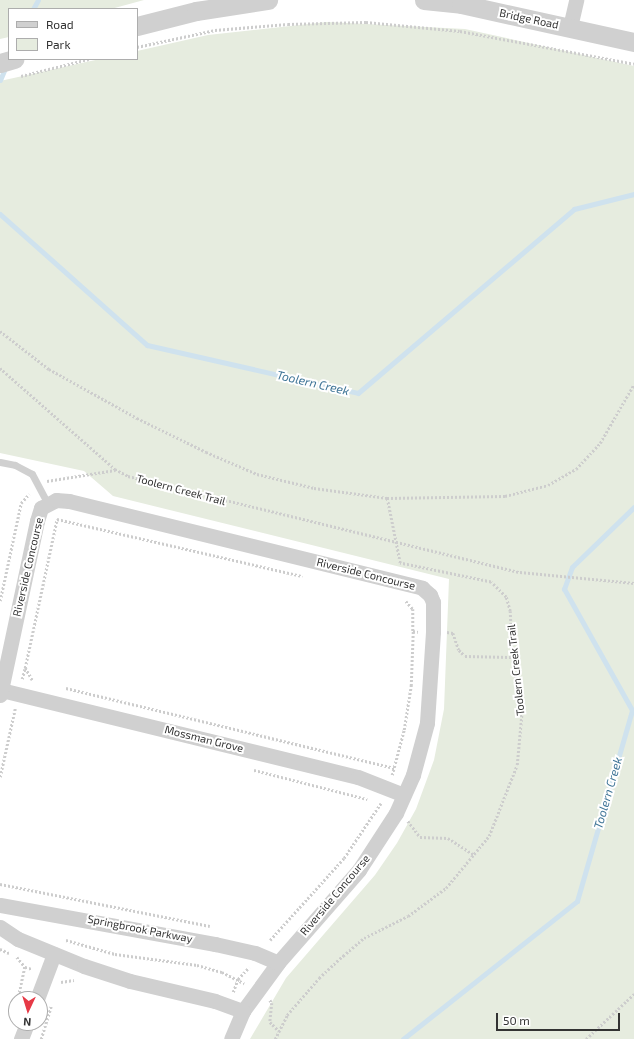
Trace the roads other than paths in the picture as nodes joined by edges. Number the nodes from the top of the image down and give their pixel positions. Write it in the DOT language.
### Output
graph roads {
  1 [pos="268,0"];
  2 [pos="424,0"];
  3 [pos="576,0"];
  4 [pos="138,26"];
  5 [pos="570,27"];
  6 [pos="634,42"];
  7 [pos="10,60"];
  8 [pos="0,63"];
  9 [pos="0,462"];
  10 [pos="48,504"];
  11 [pos="0,692"];
  12 [pos="404,795"];
  13 [pos="0,905"];
  14 [pos="0,927"];
  15 [pos="54,954"];
  16 [pos="278,962"];
  17 [pos="39,991"];
  18 [pos="243,1011"];
  19 [pos="231,1039"];
  1 -- 4 [label="street"];
  2 -- 5 [label="street, Bridge Road"];
  3 -- 5 [label="street"];
  5 -- 6 [label="street, Bridge Road"];
  7 -- 8 [label="street"];
  9 -- 10 [label="lane"];
  10 -- 11 [label="street, Riverside Concourse"];
  10 -- 12 [label="street, Riverside Concourse"];
  11 -- 12 [label="street, Mossman Grove"];
  12 -- 16 [label="street, Riverside Concourse"];
  13 -- 16 [label="street, Springbrook Parkway"];
  14 -- 15 [label="street"];
  15 -- 17 [label="street"];
  15 -- 18 [label="street"];
  16 -- 18 [label="street, Riverside Concourse"];
  18 -- 19 [label="street, Riverside Concourse"];
}
